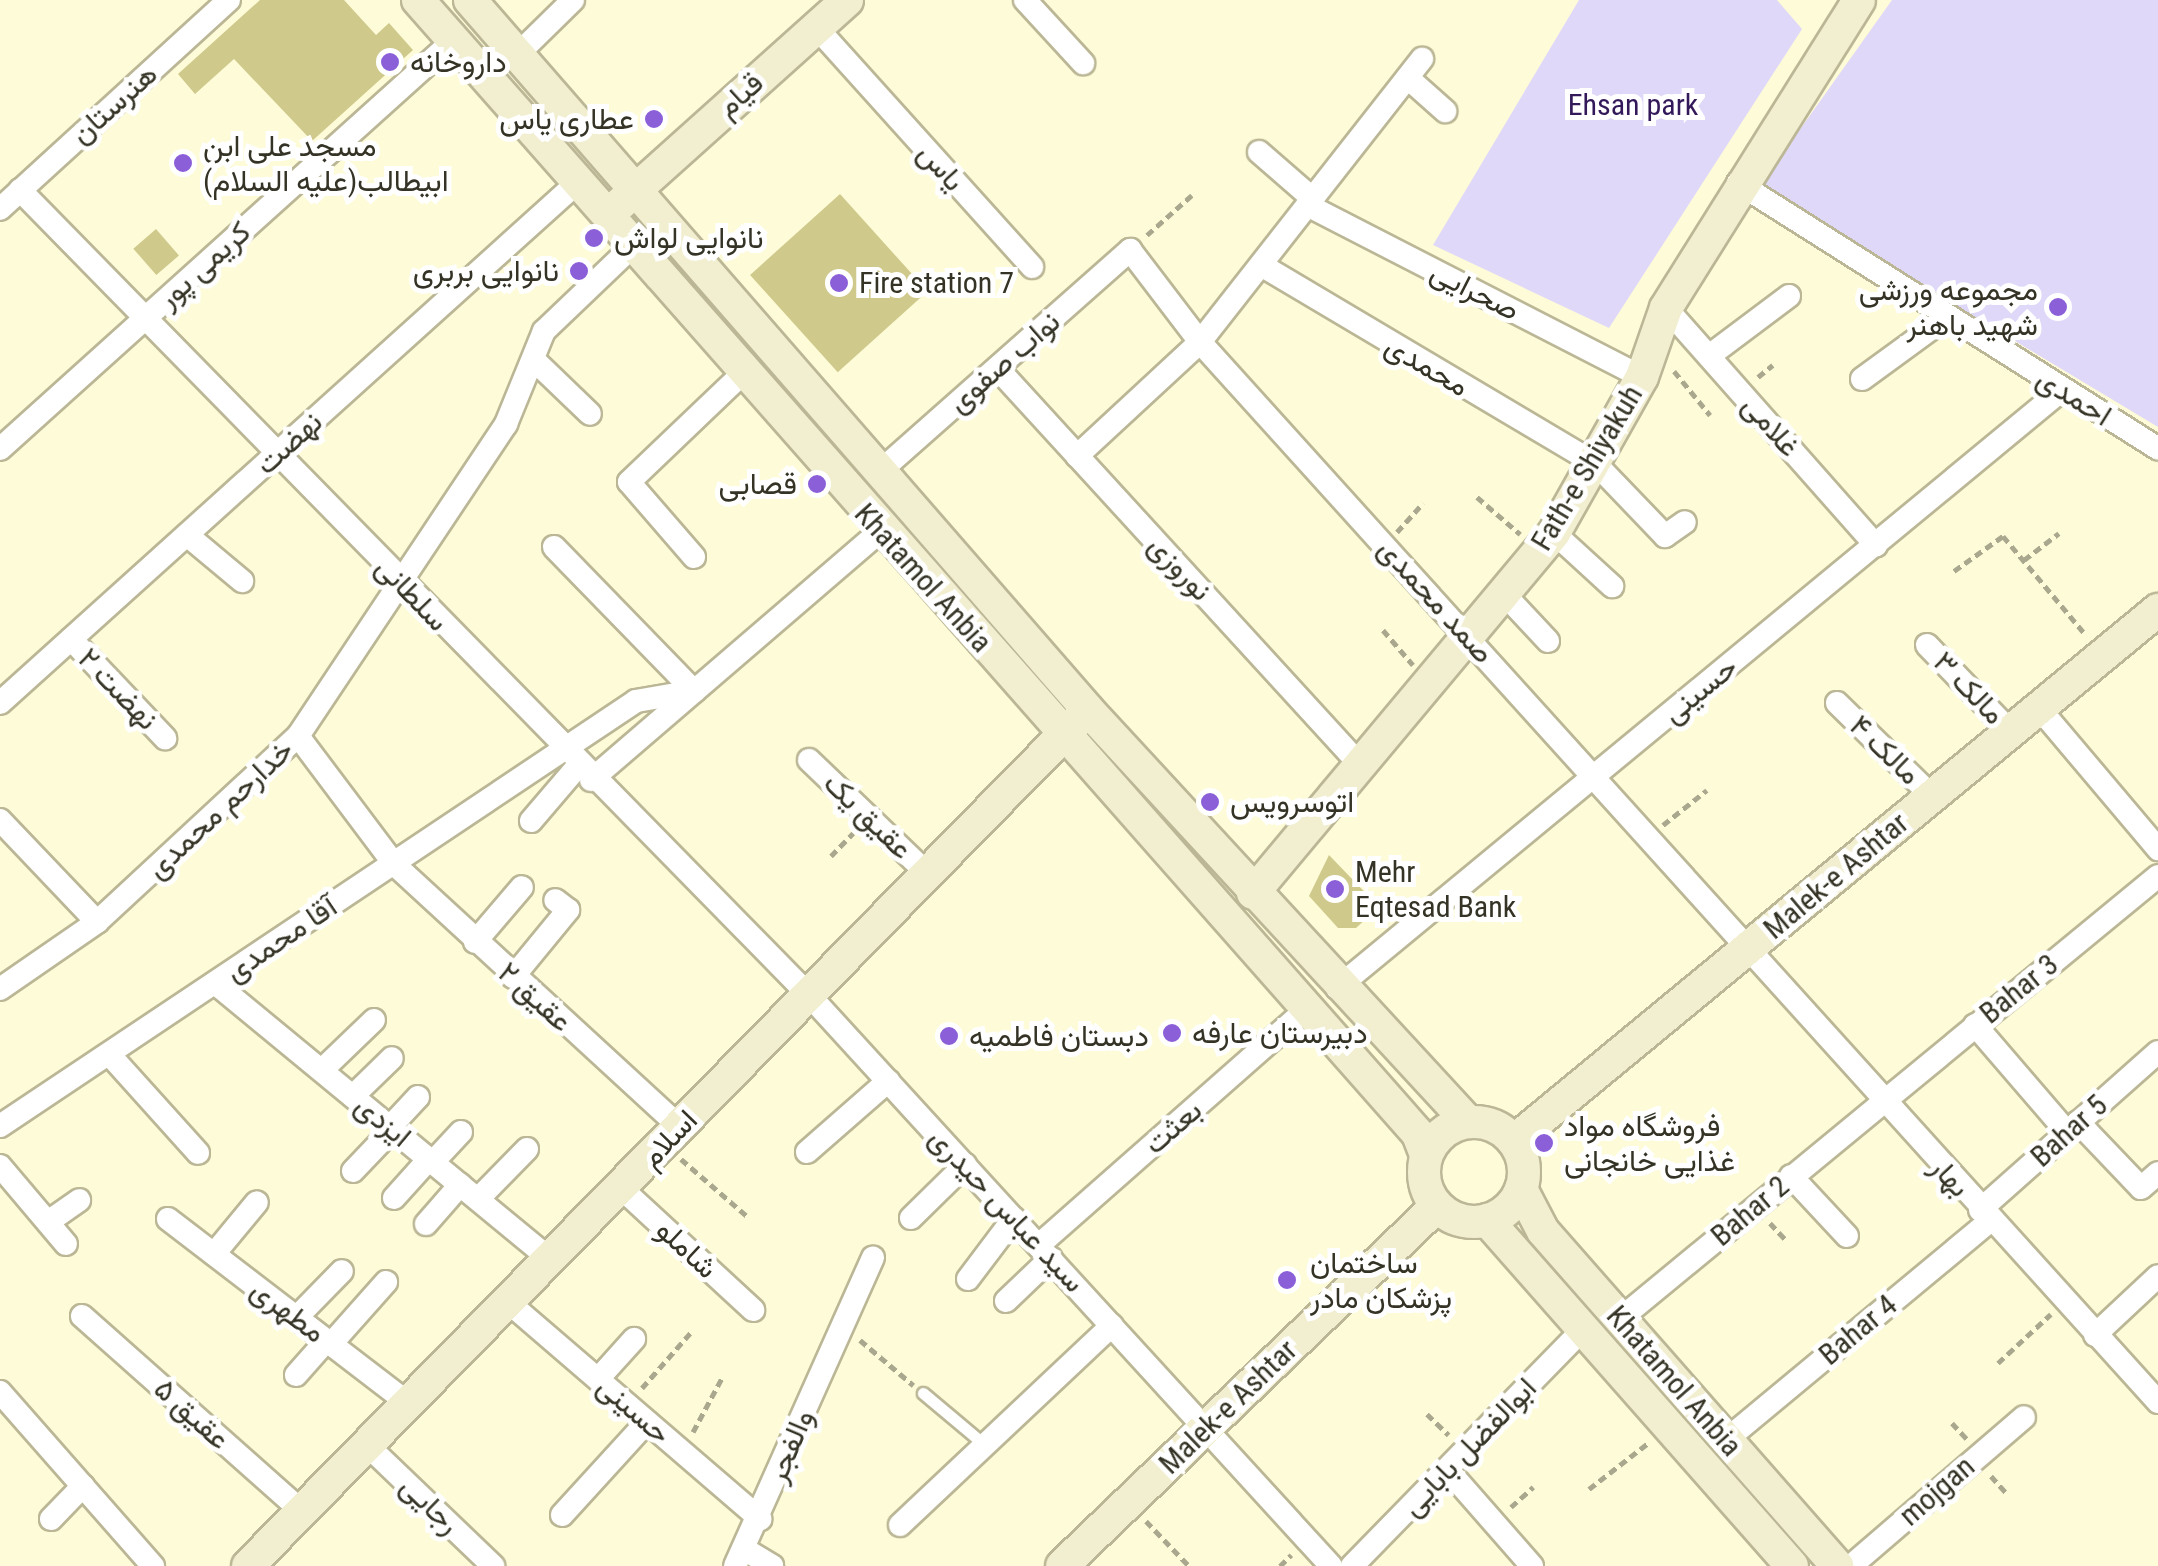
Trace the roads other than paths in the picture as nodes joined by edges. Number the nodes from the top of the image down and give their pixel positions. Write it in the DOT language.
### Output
graph roads {
  1 [pos="228,0"];
  2 [pos="418,0"];
  3 [pos="470,0"];
  4 [pos="572,0"];
  5 [pos="847,0"];
  6 [pos="1025,0"];
  7 [pos="1859,0"];
  8 [pos="816,27"];
  9 [pos="452,41"];
  10 [pos="518,54"];
  11 [pos="1084,63"];
  12 [pos="1444,111"];
  13 [pos="1258,152"];
  14 [pos="577,183"];
  15 [pos="1738,183"];
  16 [pos="20,190"];
  17 [pos="634,191"];
  18 [pos="1310,202"];
  19 [pos="0,209"];
  20 [pos="606,217"];
  21 [pos="632,246"];
  22 [pos="1130,250"];
  23 [pos="1261,265"];
  24 [pos="1032,267"];
  25 [pos="1788,296"];
  26 [pos="1666,308"];
  27 [pos="1947,317"];
  28 [pos="144,319"];
  29 [pos="1200,342"];
  30 [pos="1709,356"];
  31 [pos="535,361"];
  32 [pos="996,368"];
  33 [pos="743,373"];
  34 [pos="1642,378"];
  35 [pos="1862,380"];
  36 [pos="2062,390"];
  37 [pos="590,414"];
  38 [pos="0,449"];
  39 [pos="2158,449"];
  40 [pos="275,456"];
  41 [pos="1077,456"];
  42 [pos="1596,464"];
  43 [pos="878,473"];
  44 [pos="1685,522"];
  45 [pos="880,531"];
  46 [pos="187,535"];
  47 [pos="1547,541"];
  48 [pos="1876,545"];
  49 [pos="554,547"];
  50 [pos="694,557"];
  51 [pos="399,578"];
  52 [pos="242,581"];
  53 [pos="1612,586"];
  54 [pos="1505,594"];
  55 [pos="2158,610"];
  56 [pos="1470,638"];
  57 [pos="71,639"];
  58 [pos="1548,641"];
  59 [pos="1927,645"];
  60 [pos="694,691"];
  61 [pos="1837,703"];
  62 [pos="0,704"];
  63 [pos="2039,708"];
  64 [pos="1088,710"];
  65 [pos="2011,732"];
  66 [pos="1063,735"];
  67 [pos="298,736"];
  68 [pos="165,738"];
  69 [pos="809,760"];
  70 [pos="577,766"];
  71 [pos="1363,768"];
  72 [pos="1596,776"];
  73 [pos="1932,796"];
  74 [pos="0,820"];
  75 [pos="530,821"];
  76 [pos="2153,834"];
  77 [pos="394,864"];
  78 [pos="927,873"];
  79 [pos="2158,876"];
  80 [pos="522,887"];
  81 [pos="1254,893"];
  82 [pos="555,900"];
  83 [pos="97,922"];
  84 [pos="475,942"];
  85 [pos="1748,948"];
  86 [pos="513,977"];
  87 [pos="215,983"];
  88 [pos="1337,988"];
  89 [pos="0,989"];
  90 [pos="808,994"];
  91 [pos="1306,1009"];
  92 [pos="374,1020"];
  93 [pos="1976,1024"];
  94 [pos="2158,1052"];
  95 [pos="109,1054"];
  96 [pos="392,1058"];
  97 [pos="322,1070"];
  98 [pos="888,1081"];
  99 [pos="353,1096"];
  100 [pos="418,1096"];
  101 [pos="1880,1102"];
  102 [pos="1468,1122"];
  103 [pos="0,1126"];
  104 [pos="2073,1127"];
  105 [pos="391,1128"];
  106 [pos="460,1132"];
  107 [pos="672,1136"];
  108 [pos="1514,1141"];
  109 [pos="527,1149"];
  110 [pos="198,1152"];
  111 [pos="806,1152"];
  112 [pos="1426,1155"];
  113 [pos="431,1160"];
  114 [pos="965,1164"];
  115 [pos="0,1166"];
  116 [pos="353,1172"];
  117 [pos="2158,1172"];
  118 [pos="1792,1176"];
  119 [pos="621,1188"];
  120 [pos="1521,1188"];
  121 [pos="469,1192"];
  122 [pos="394,1198"];
  123 [pos="79,1200"];
  124 [pos="257,1202"];
  125 [pos="1437,1206"];
  126 [pos="1985,1215"];
  127 [pos="911,1218"];
  128 [pos="1014,1218"];
  129 [pos="168,1219"];
  130 [pos="1487,1220"];
  131 [pos="48,1222"];
  132 [pos="426,1224"];
  133 [pos="1847,1236"];
  134 [pos="66,1244"];
  135 [pos="1045,1251"];
  136 [pos="214,1254"];
  137 [pos="873,1257"];
  138 [pos="550,1260"];
  139 [pos="342,1270"];
  140 [pos="2158,1276"];
  141 [pos="968,1279"];
  142 [pos="386,1282"];
  143 [pos="1006,1300"];
  144 [pos="508,1302"];
  145 [pos="753,1310"];
  146 [pos="82,1316"];
  147 [pos="296,1317"];
  148 [pos="1620,1319"];
  149 [pos="1112,1325"];
  150 [pos="1584,1328"];
  151 [pos="2095,1335"];
  152 [pos="634,1339"];
  153 [pos="329,1342"];
  154 [pos="296,1375"];
  155 [pos="598,1380"];
  156 [pos="0,1392"];
  157 [pos="923,1393"];
  158 [pos="408,1402"];
  159 [pos="2158,1402"];
  160 [pos="2024,1417"];
  161 [pos="647,1422"];
  162 [pos="1206,1428"];
  163 [pos="1726,1440"];
  164 [pos="367,1445"];
  165 [pos="985,1445"];
  166 [pos="1447,1470"];
  167 [pos="83,1486"];
  168 [pos="302,1511"];
  169 [pos="562,1515"];
  170 [pos="51,1519"];
  171 [pos="760,1519"];
  172 [pos="900,1525"];
  173 [pos="740,1557"];
  174 [pos="252,1565"];
  175 [pos="154,1566"];
  176 [pos="493,1566"];
  177 [pos="772,1566"];
  178 [pos="1062,1566"];
  179 [pos="1331,1566"];
  180 [pos="1352,1566"];
  181 [pos="1532,1566"];
  182 [pos="1792,1566"];
  183 [pos="1836,1566"];
  184 [pos="1851,1566"];
  1 -- 16 [label="street, هنرستان"];
  2 -- 9 [label="main road, Khatamol Anbia"];
  3 -- 10 [label="main road, Khatamol Anbia"];
  4 -- 10 [label="street"];
  5 -- 8 [label="main road, قیام"];
  6 -- 11 [label="street"];
  7 -- 15 [label="main road, Fath-e Shiyakuh"];
  8 -- 17 [label="main road, قیام"];
  8 -- 24 [label="street, یاس"];
  9 -- 14 [label="main road, Khatamol Anbia"];
  9 -- 28 [label="street, کریمی پور"];
  10 -- 17 [label="main road, Khatamol Anbia"];
  12 -- 18 [label="street"];
  13 -- 18 [label="street, صحرایی"];
  14 -- 20 [label="main road, Khatamol Anbia"];
  14 -- 40 [label="street, نهضت"];
  15 -- 26 [label="main road, Fath-e Shiyakuh"];
  15 -- 27 [label="street, احمدی"];
  16 -- 19 [label="street, هنرستان"];
  16 -- 28 [label="street, سلطانی"];
  17 -- 20 [label="main road, قیام"];
  17 -- 43 [label="main road, Khatamol Anbia"];
  18 -- 23 [label="street"];
  18 -- 34 [label="street, صحرایی"];
  20 -- 21 [label="main road, Khatamol Anbia"];
  21 -- 31 [label="street, خدارحم محمدی"];
  21 -- 33 [label="main road, Khatamol Anbia"];
  22 -- 29 [label="street, صمد محمدی"];
  22 -- 32 [label="street, نواب صفوی"];
  23 -- 29 [label="street"];
  23 -- 42 [label="street, محمدی"];
  25 -- 30 [label="street"];
  26 -- 30 [label="street, غلامی"];
  26 -- 34 [label="main road, Fath-e Shiyakuh"];
  27 -- 35 [label="street"];
  27 -- 36 [label="street, احمدی"];
  28 -- 38 [label="street, کریمی پور"];
  28 -- 40 [label="street, سلطانی"];
  29 -- 41 [label="street"];
  29 -- 56 [label="street, صمد محمدی"];
  30 -- 48 [label="street, غلامی"];
  31 -- 37 [label="street"];
  31 -- 51 [label="street, خدارحم محمدی"];
  32 -- 41 [label="street, نوروزی"];
  32 -- 43 [label="street, نواب صفوی"];
  33 -- 45 [label="main road, Khatamol Anbia"];
  33 -- 50 [label="street"];
  34 -- 42 [label="main road, Fath-e Shiyakuh"];
  36 -- 39 [label="street, احمدی"];
  36 -- 48 [label="street, حسینی"];
  40 -- 46 [label="street, نهضت"];
  40 -- 51 [label="street, سلطانی"];
  41 -- 71 [label="street, نوروزی"];
  42 -- 44 [label="street, محمدی"];
  42 -- 47 [label="main road, Fath-e Shiyakuh"];
  43 -- 64 [label="main road, Khatamol Anbia"];
  45 -- 60 [label="street"];
  45 -- 66 [label="main road, Khatamol Anbia"];
  46 -- 52 [label="street"];
  46 -- 57 [label="street, نهضت"];
  47 -- 53 [label="street"];
  47 -- 54 [label="main road, Fath-e Shiyakuh"];
  48 -- 72 [label="street, حسینی"];
  49 -- 60 [label="street"];
  51 -- 67 [label="street, خدارحم محمدی"];
  51 -- 70 [label="street, سلطانی"];
  54 -- 56 [label="main road, Fath-e Shiyakuh"];
  54 -- 58 [label="street"];
  55 -- 63 [label="main road, Malek-e Ashtar"];
  56 -- 71 [label="main road, Fath-e Shiyakuh"];
  56 -- 72 [label="street, صمد محمدی"];
  57 -- 62 [label="street, نهضت"];
  57 -- 68 [label="street, نهضت ۲"];
  59 -- 65 [label="street, مالک ۳"];
  60 -- 70 [label="street"];
  60 -- 70 [label="street"];
  61 -- 73 [label="street, مالک ۴"];
  63 -- 65 [label="main road, Malek-e Ashtar"];
  63 -- 76 [label="street"];
  64 -- 66 [label="main road, اسلام"];
  64 -- 81 [label="main road, Khatamol Anbia"];
  65 -- 73 [label="main road, Malek-e Ashtar"];
  66 -- 78 [label="main road, اسلام"];
  66 -- 91 [label="main road, Khatamol Anbia"];
  67 -- 77 [label="street, عقیق ۲"];
  67 -- 83 [label="street, خدارحم محمدی"];
  69 -- 78 [label="street, عقیق یک"];
  70 -- 75 [label="street"];
  70 -- 77 [label="street, آقا محمدی"];
  70 -- 90 [label="street, سلطانی"];
  71 -- 81 [label="main road, Fath-e Shiyakuh"];
  72 -- 85 [label="street, صمد محمدی"];
  72 -- 88 [label="street, حسینی"];
  73 -- 85 [label="main road, Malek-e Ashtar"];
  74 -- 83 [label="street"];
  77 -- 84 [label="street, عقیق ۲"];
  77 -- 87 [label="street, آقا محمدی"];
  78 -- 90 [label="main road, اسلام"];
  79 -- 93 [label="street, Bahar 3"];
  80 -- 84 [label="street"];
  81 -- 88 [label="main road, Khatamol Anbia"];
  82 -- 86 [label="street"];
  83 -- 89 [label="street, خدارحم محمدی"];
  84 -- 86 [label="street, عقیق ۲"];
  85 -- 101 [label="street, بهار"];
  85 -- 108 [label="main road, Malek-e Ashtar"];
  86 -- 107 [label="street, عقیق ۲"];
  87 -- 95 [label="street, آقا محمدی"];
  87 -- 97 [label="street, ایزدی"];
  88 -- 102 [label="main road, Khatamol Anbia"];
  90 -- 98 [label="street, سید عباس حیدری"];
  90 -- 107 [label="main road, اسلام"];
  91 -- 112 [label="main road, Khatamol Anbia"];
  91 -- 135 [label="street, بعثت"];
  92 -- 97 [label="street"];
  93 -- 101 [label="street, Bahar 3"];
  93 -- 104 [label="street"];
  94 -- 104 [label="street, Bahar 5"];
  95 -- 103 [label="street, آقا محمدی"];
  95 -- 110 [label="street"];
  96 -- 99 [label="street"];
  97 -- 99 [label="street, ایزدی"];
  98 -- 111 [label="street"];
  98 -- 114 [label="street, سید عباس حیدری"];
  99 -- 105 [label="street, ایزدی"];
  100 -- 105 [label="street"];
  101 -- 118 [label="street, Bahar 2"];
  101 -- 126 [label="street, بهار"];
  102 -- 108 [label="main road"];
  102 -- 112 [label="main road"];
  104 -- 117 [label="street"];
  104 -- 126 [label="street, Bahar 5"];
  105 -- 113 [label="street, ایزدی"];
  105 -- 116 [label="street"];
  106 -- 113 [label="street"];
  107 -- 119 [label="main road, اسلام"];
  108 -- 120 [label="main road"];
  109 -- 121 [label="street"];
  112 -- 125 [label="main road"];
  113 -- 121 [label="street, ایزدی"];
  113 -- 122 [label="street"];
  114 -- 127 [label="street"];
  114 -- 128 [label="street, سید عباس حیدری"];
  115 -- 131 [label="street"];
  118 -- 133 [label="street"];
  118 -- 148 [label="street, Bahar 2"];
  119 -- 138 [label="main road, اسلام"];
  119 -- 145 [label="street, شاملو"];
  120 -- 130 [label="main road"];
  120 -- 148 [label="main road, Khatamol Anbia"];
  121 -- 132 [label="street"];
  121 -- 138 [label="street, ایزدی"];
  123 -- 131 [label="street"];
  124 -- 136 [label="street"];
  125 -- 130 [label="main road"];
  125 -- 162 [label="main road, Malek-e Ashtar"];
  126 -- 151 [label="street, بهار"];
  126 -- 163 [label="street, Bahar 4"];
  128 -- 135 [label="street, سید عباس حیدری"];
  128 -- 141 [label="street"];
  129 -- 136 [label="street, مطهری"];
  130 -- 150 [label="main road, Khatamol Anbia"];
  131 -- 134 [label="street"];
  135 -- 143 [label="street, بعثت"];
  135 -- 149 [label="street, سید عباس حیدری"];
  136 -- 147 [label="street, مطهری"];
  137 -- 171 [label="street, والفجر"];
  138 -- 144 [label="main road, اسلام"];
  139 -- 147 [label="street"];
  140 -- 151 [label="street"];
  142 -- 153 [label="street"];
  144 -- 155 [label="street, حسینی"];
  144 -- 158 [label="main road, اسلام"];
  146 -- 168 [label="street, عقیق ۵"];
  147 -- 153 [label="street, مطهری"];
  148 -- 163 [label="main road, Khatamol Anbia"];
  149 -- 162 [label="street, سید عباس حیدری"];
  149 -- 165 [label="street"];
  150 -- 166 [label="street, ابوالفضل بابایی"];
  150 -- 182 [label="main road, Khatamol Anbia"];
  151 -- 159 [label="street, بهار"];
  152 -- 155 [label="street"];
  153 -- 154 [label="street"];
  153 -- 158 [label="street, مطهری"];
  155 -- 161 [label="street, حسینی"];
  156 -- 167 [label="street"];
  157 -- 165 [label="lane"];
  158 -- 164 [label="main road, اسلام"];
  160 -- 184 [label="street, mojgan"];
  161 -- 169 [label="street"];
  161 -- 171 [label="street, حسینی"];
  162 -- 178 [label="main road, Malek-e Ashtar"];
  162 -- 179 [label="street, سید عباس حیدری"];
  163 -- 183 [label="main road, Khatamol Anbia"];
  164 -- 168 [label="main road, اسلام"];
  164 -- 176 [label="street, رجایی"];
  165 -- 172 [label="street"];
  166 -- 180 [label="street, ابوالفضل بابایی"];
  166 -- 181 [label="street"];
  167 -- 170 [label="street"];
  167 -- 175 [label="street"];
  168 -- 174 [label="main road, اسلام"];
  171 -- 173 [label="street, والفجر"];
  173 -- 177 [label="street"];
}
